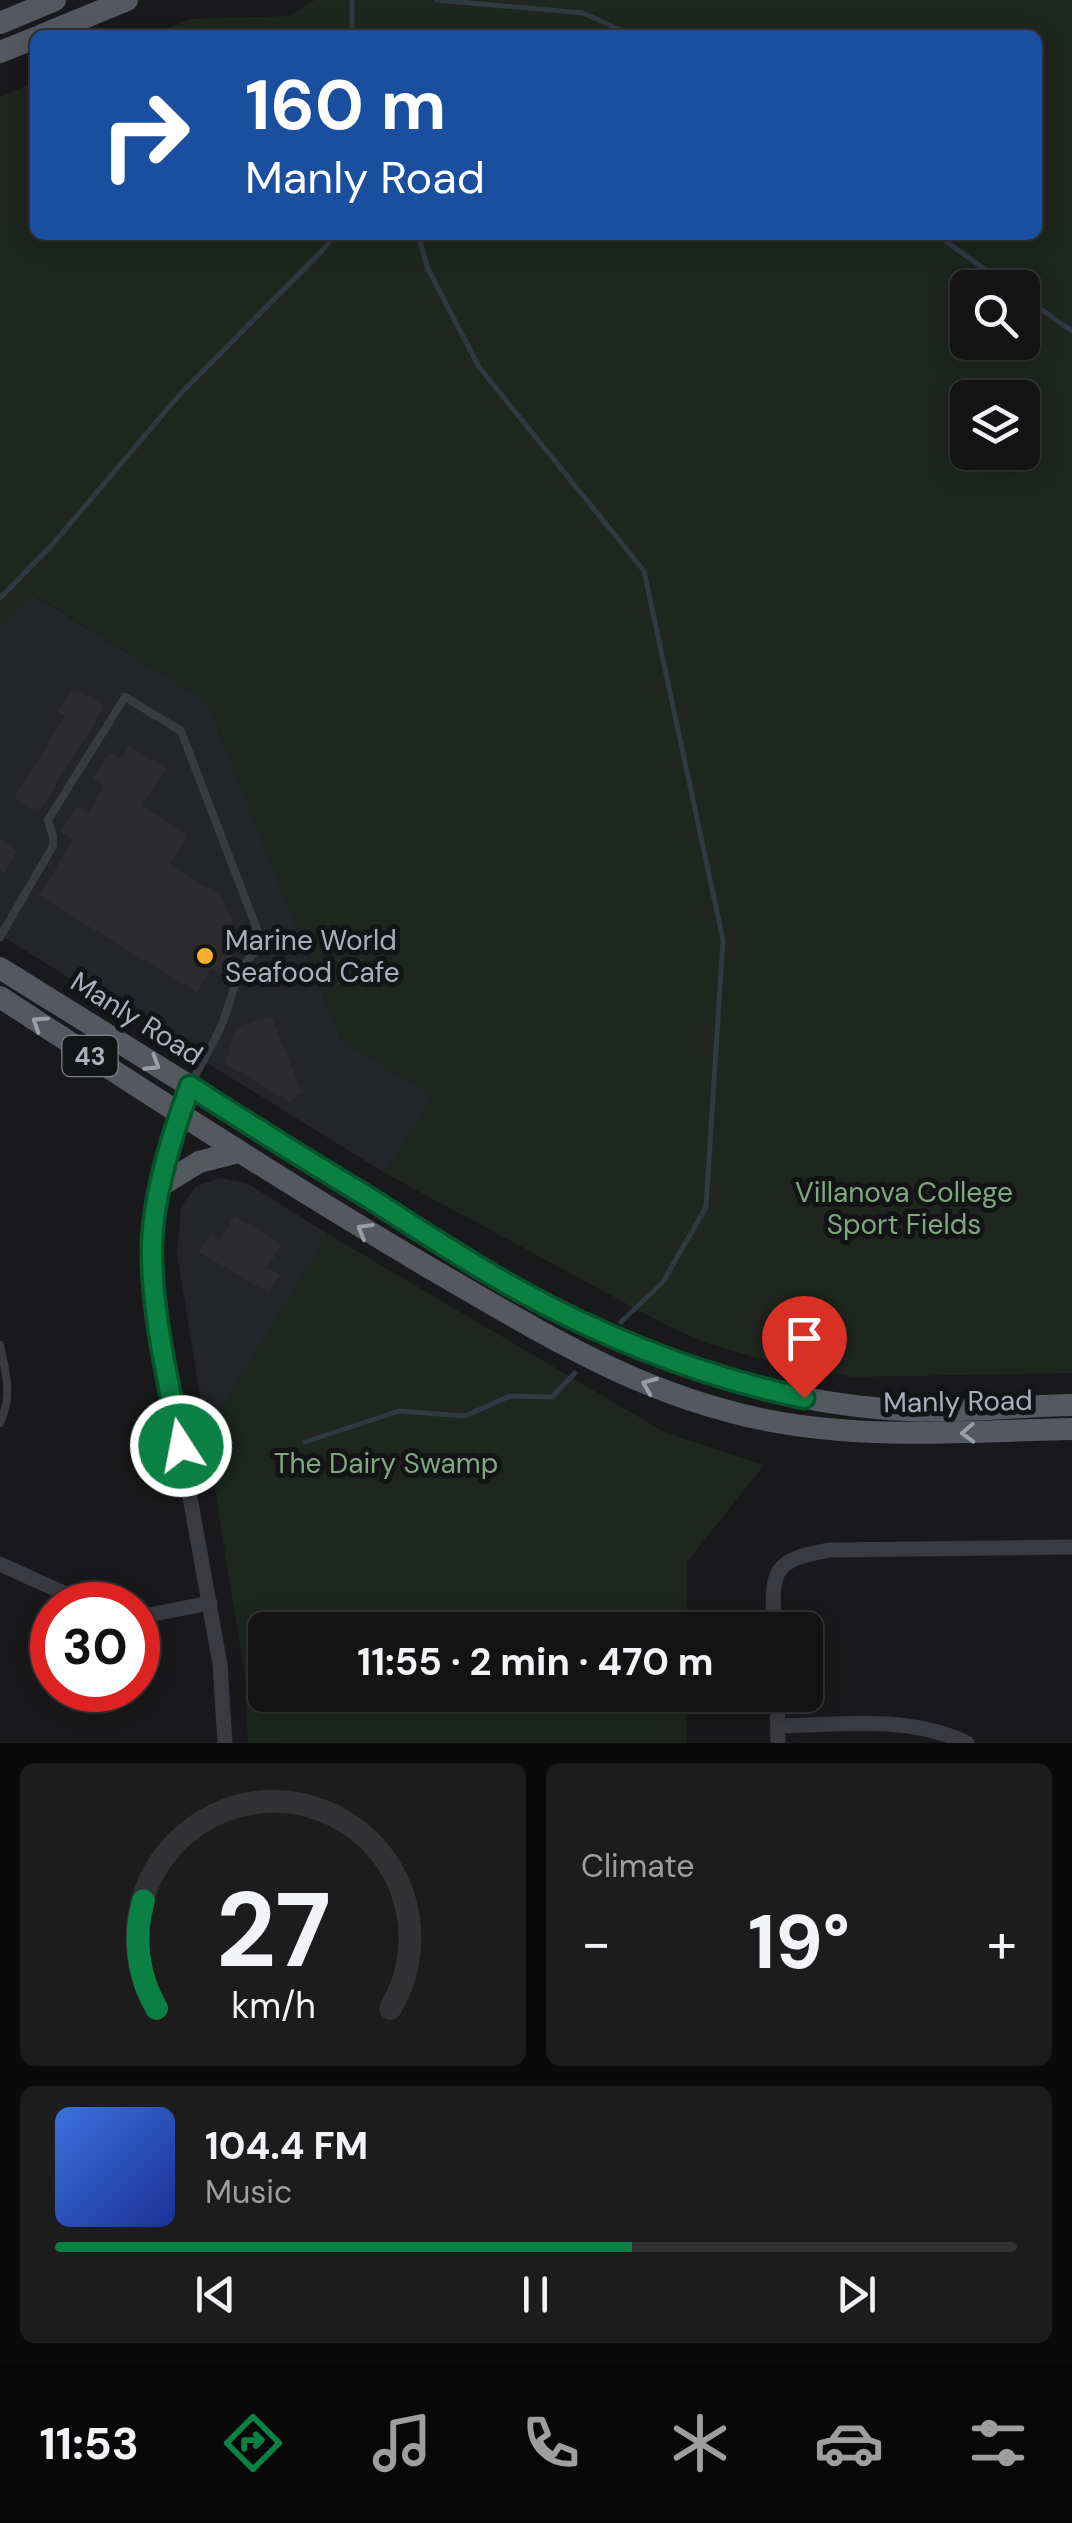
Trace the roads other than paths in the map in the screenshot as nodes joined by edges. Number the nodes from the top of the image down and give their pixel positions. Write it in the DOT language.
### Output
graph roads {
  1 [pos="55,0"];
  2 [pos="127,0"];
  3 [pos="0,23"];
  4 [pos="54,30"];
  5 [pos="30,40"];
  6 [pos="0,52"];
  7 [pos="0,937"];
  8 [pos="0,968"];
  9 [pos="0,998"];
  10 [pos="190,1086"];
  11 [pos="179,1115"];
  12 [pos="238,1152"];
  13 [pos="162,1185"];
  14 [pos="0,1345"];
  15 [pos="1072,1405"];
  16 [pos="0,1423"];
  17 [pos="1072,1429"];
  18 [pos="1072,1547"];
  19 [pos="0,1564"];
  20 [pos="40,1582"];
  21 [pos="210,1603"];
  22 [pos="160,1612"];
  23 [pos="774,1612"];
  24 [pos="778,1712"];
  25 [pos="778,1726"];
  26 [pos="225,1743"];
  27 [pos="778,1743"];
  28 [pos="968,1743"];
  1 -- 3 [label="main road"];
  2 -- 4 [label="main road"];
  5 -- 6 [label="main road"];
  7 -- 10 [label="lane"];
  8 -- 10 [label="main road, Manly Road / 43, one-way"];
  11 -- 9 [label="main road, Manly Road / 43, one-way"];
  10 -- 11 [label="street"];
  10 -- 15 [label="main road, Manly Road / 43"];
  11 -- 12 [label="main road, Manly Road / 43"];
  11 -- 13 [label="street"];
  12 -- 13 [label="main road"];
  17 -- 12 [label="main road, Manly Road / 43, one-way"];
  13 -- 21 [label="street"];
  14 -- 16 [label="lane"];
  18 -- 23 [label="street"];
  19 -- 20 [label="street"];
  21 -- 22 [label="street"];
  21 -- 26 [label="street"];
  24 -- 25 [label="street"];
  25 -- 27 [label="street"];
  25 -- 28 [label="street"];
}
